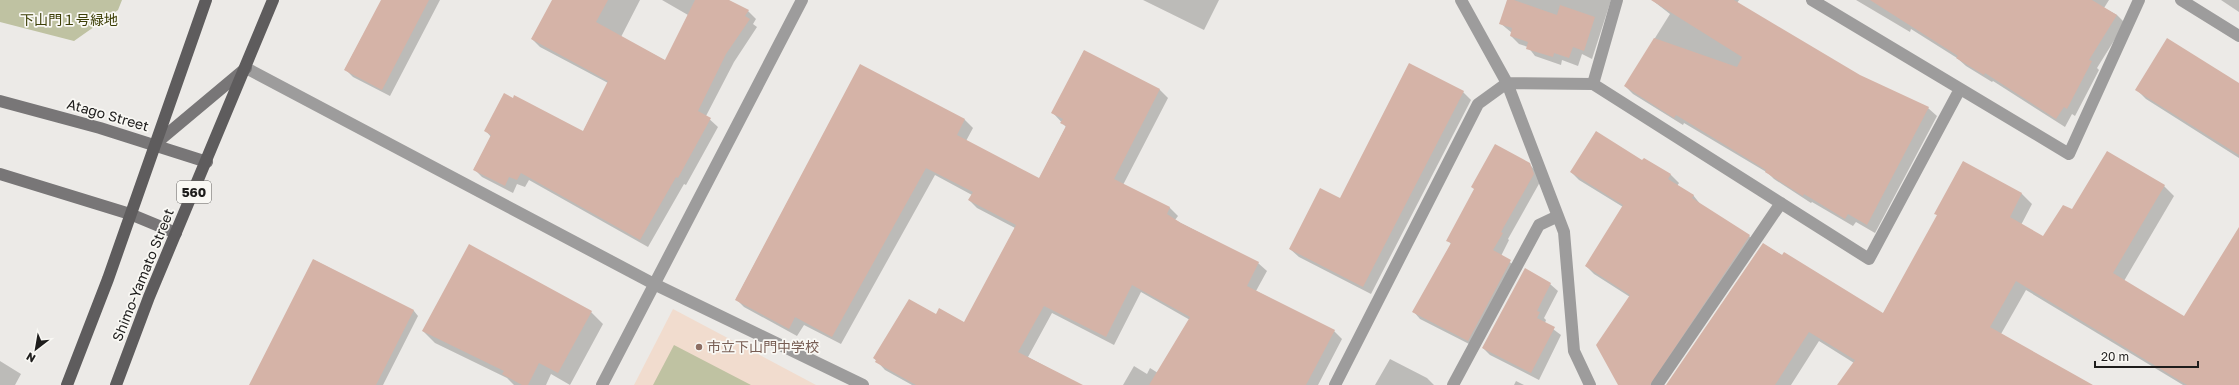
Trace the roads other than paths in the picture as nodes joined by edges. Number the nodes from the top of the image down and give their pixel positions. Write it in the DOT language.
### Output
graph roads {
  1 [pos="206,0"];
  2 [pos="273,0"];
  3 [pos="802,0"];
  4 [pos="1461,0"];
  5 [pos="1617,0"];
  6 [pos="1812,0"];
  7 [pos="2139,0"];
  8 [pos="2181,0"];
  9 [pos="2239,36"];
  10 [pos="246,68"];
  11 [pos="1507,83"];
  12 [pos="1593,84"];
  13 [pos="1960,89"];
  14 [pos="0,101"];
  15 [pos="154,145"];
  16 [pos="207,162"];
  17 [pos="0,174"];
  18 [pos="1780,204"];
  19 [pos="130,214"];
  20 [pos="1558,216"];
  21 [pos="176,233"];
  22 [pos="654,284"];
  23 [pos="67,385"];
  24 [pos="116,385"];
  25 [pos="602,385"];
  26 [pos="863,385"];
  27 [pos="1335,385"];
  28 [pos="1453,385"];
  29 [pos="1590,385"];
  30 [pos="1657,385"];
  1 -- 15 [label="main road"];
  2 -- 10 [label="main road, Shimo-Yamato Street / 560"];
  3 -- 22 [label="street"];
  4 -- 11 [label="street"];
  5 -- 12 [label="street"];
  6 -- 13 [label="street"];
  7 -- 13 [label="street"];
  8 -- 9 [label="street"];
  10 -- 15 [label="street"];
  10 -- 16 [label="main road, Shimo-Yamato Street / 560"];
  10 -- 22 [label="street"];
  11 -- 12 [label="street"];
  11 -- 20 [label="street"];
  11 -- 27 [label="street"];
  12 -- 18 [label="street"];
  13 -- 18 [label="street"];
  14 -- 15 [label="street, Atago Street"];
  15 -- 16 [label="street, Atago Street"];
  15 -- 19 [label="main road"];
  16 -- 21 [label="main road, Shimo-Yamato Street / 560"];
  17 -- 19 [label="street"];
  18 -- 30 [label="street"];
  19 -- 21 [label="street"];
  19 -- 23 [label="main road"];
  20 -- 28 [label="street"];
  20 -- 29 [label="street"];
  21 -- 24 [label="main road, Shimo-Yamato Street / 560"];
  22 -- 25 [label="street"];
  22 -- 26 [label="street"];
}
